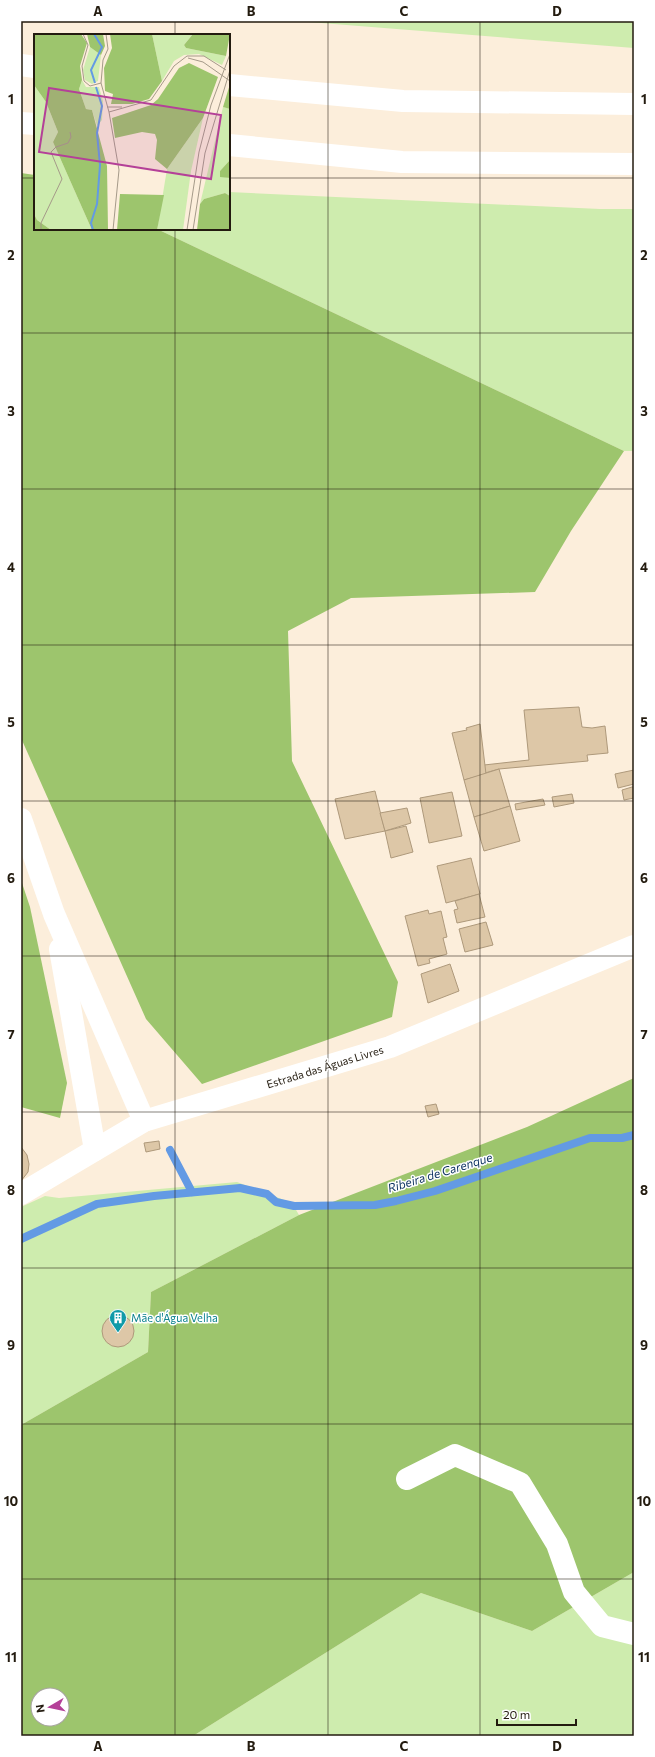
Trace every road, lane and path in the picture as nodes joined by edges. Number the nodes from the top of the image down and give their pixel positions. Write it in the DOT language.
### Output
graph roads {
  1 [pos="21,65"];
  2 [pos="34,67"];
  3 [pos="230,85"];
  4 [pos="634,104"];
  5 [pos="21,123"];
  6 [pos="34,124"];
  7 [pos="230,144"];
  8 [pos="634,164"];
  9 [pos="21,819"];
  10 [pos="54,914"];
  11 [pos="634,946"];
  12 [pos="144,1121"];
  13 [pos="95,1150"];
  14 [pos="21,1194"];
  15 [pos="407,1478"];
  16 [pos="634,1634"];
  1 -- 2 [label="main road"];
  3 -- 4 [label="main road"];
  5 -- 6 [label="main road"];
  7 -- 8 [label="main road"];
  9 -- 10 [label="main road"];
  10 -- 12 [label="main road"];
  10 -- 13 [label="main road"];
  11 -- 12 [label="main road, Estrada das Águas Livres"];
  12 -- 13 [label="main road, Estrada das Águas Livres"];
  13 -- 14 [label="main road, Estrada das Águas Livres"];
  15 -- 16 [label="main road"];
}
